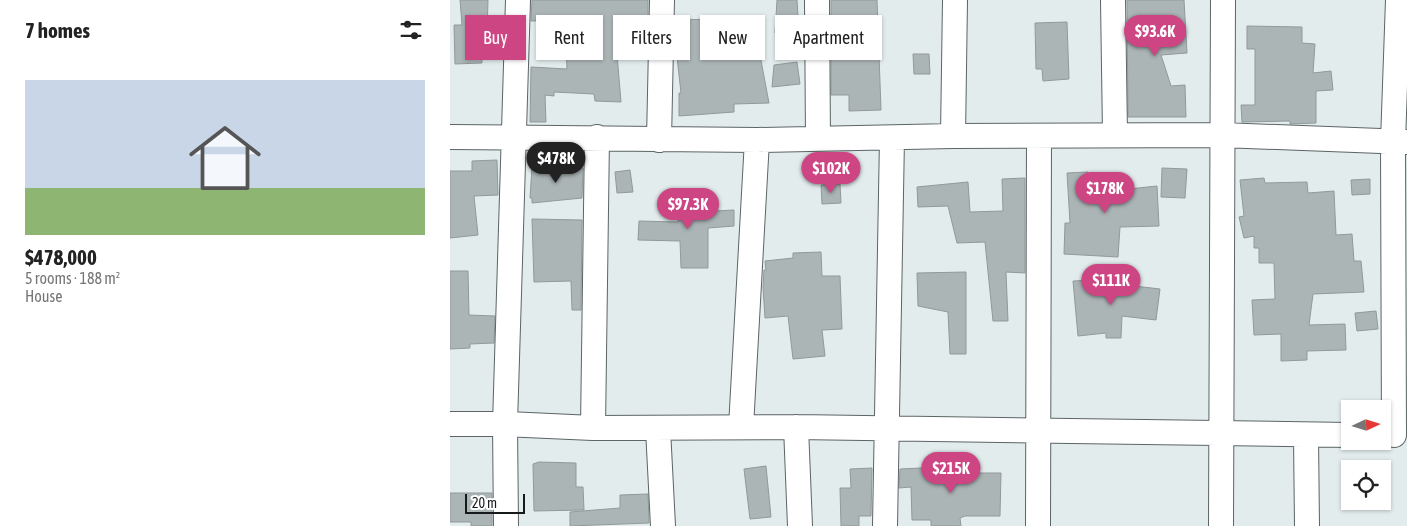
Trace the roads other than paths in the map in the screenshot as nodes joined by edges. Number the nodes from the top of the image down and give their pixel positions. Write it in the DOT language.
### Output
graph roads {
  1 [pos="518,0"];
  2 [pos="662,0"];
  3 [pos="817,0"];
  4 [pos="955,0"];
  5 [pos="1113,0"];
  6 [pos="1223,0"];
  7 [pos="1398,0"];
  8 [pos="1115,134"];
  9 [pos="1222,135"];
  10 [pos="450,136"];
  11 [pos="954,136"];
  12 [pos="1039,136"];
  13 [pos="596,137"];
  14 [pos="515,138"];
  15 [pos="892,138"];
  16 [pos="818,139"];
  17 [pos="659,140"];
  18 [pos="757,140"];
  19 [pos="1400,142"];
  20 [pos="1400,289"];
  21 [pos="450,424"];
  22 [pos="505,424"];
  23 [pos="742,427"];
  24 [pos="796,427"];
  25 [pos="593,428"];
  26 [pos="658,429"];
  27 [pos="887,429"];
  28 [pos="1038,432"];
  29 [pos="1222,433"];
  30 [pos="1341,435"];
  31 [pos="1394,435"];
  32 [pos="1306,436"];
  33 [pos="506,526"];
  34 [pos="663,526"];
  35 [pos="800,526"];
  36 [pos="885,526"];
  37 [pos="1038,526"];
  38 [pos="1222,526"];
  39 [pos="1307,526"];
  1 -- 14 [label="street"];
  2 -- 17 [label="street"];
  3 -- 16 [label="street"];
  4 -- 11 [label="street"];
  5 -- 8 [label="street"];
  6 -- 9 [label="street"];
  7 -- 19 [label="street"];
  8 -- 9 [label="street"];
  8 -- 12 [label="street"];
  9 -- 19 [label="street"];
  9 -- 29 [label="street"];
  10 -- 14 [label="street"];
  11 -- 12 [label="street"];
  11 -- 15 [label="street"];
  12 -- 28 [label="street"];
  13 -- 14 [label="street"];
  13 -- 17 [label="street"];
  13 -- 25 [label="street"];
  14 -- 22 [label="street"];
  15 -- 16 [label="street"];
  15 -- 27 [label="street"];
  16 -- 18 [label="street"];
  17 -- 18 [label="street"];
  18 -- 23 [label="street"];
  19 -- 20 [label="street"];
  20 -- 31 [label="street"];
  21 -- 22 [label="street"];
  22 -- 25 [label="street"];
  22 -- 33 [label="street"];
  23 -- 24 [label="street"];
  23 -- 26 [label="street"];
  24 -- 27 [label="street"];
  24 -- 35 [label="street"];
  25 -- 26 [label="street"];
  26 -- 34 [label="street"];
  27 -- 28 [label="street"];
  27 -- 36 [label="street"];
  28 -- 29 [label="street"];
  28 -- 37 [label="street"];
  29 -- 32 [label="street"];
  29 -- 38 [label="street"];
  30 -- 32 [label="street"];
  32 -- 39 [label="street"];
}
